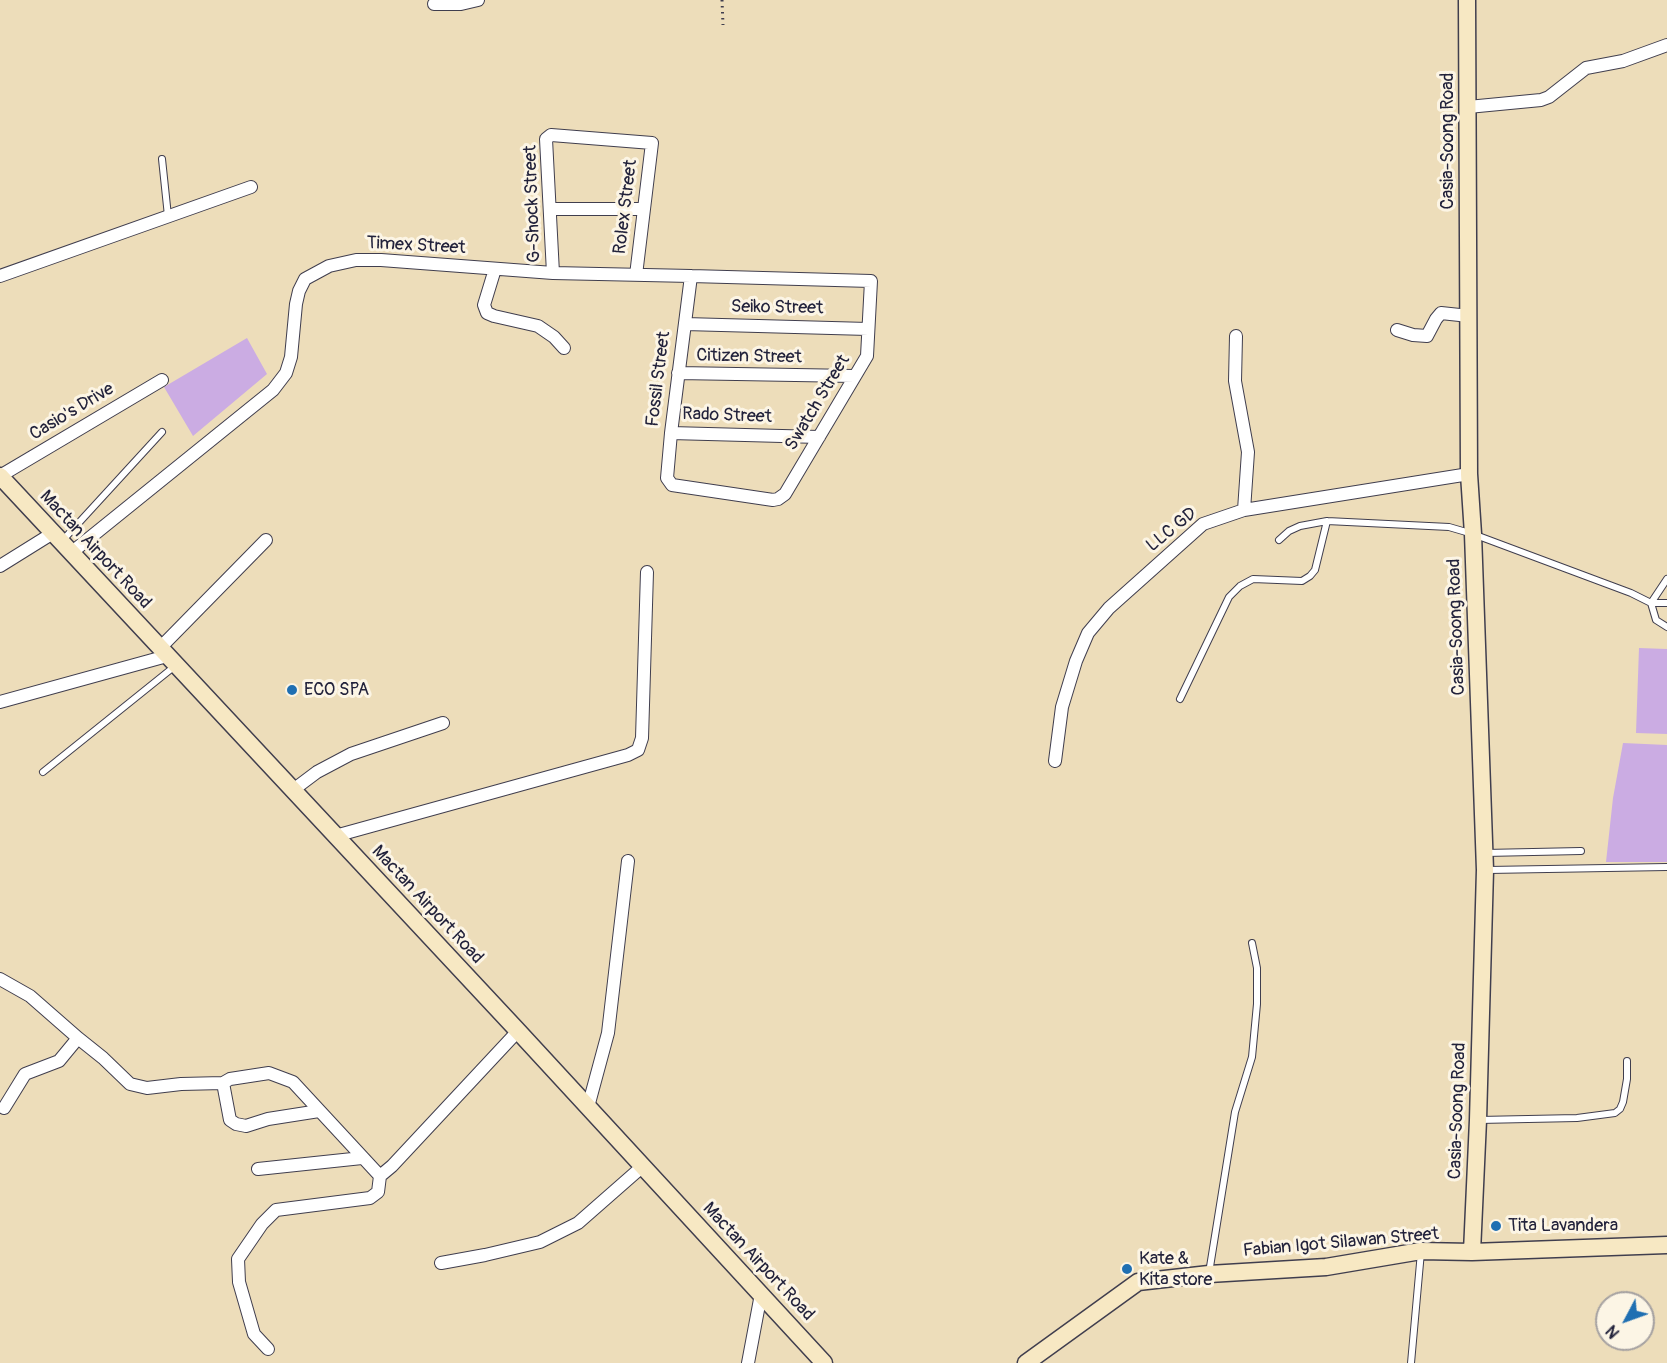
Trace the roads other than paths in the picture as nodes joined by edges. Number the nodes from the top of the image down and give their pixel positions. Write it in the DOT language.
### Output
graph roads {
  1 [pos="478,0"];
  2 [pos="1467,0"];
  3 [pos="434,4"];
  4 [pos="1667,45"];
  5 [pos="1468,107"];
  6 [pos="551,135"];
  7 [pos="162,159"];
  8 [pos="251,187"];
  9 [pos="550,208"];
  10 [pos="644,209"];
  11 [pos="168,216"];
  12 [pos="495,269"];
  13 [pos="553,273"];
  14 [pos="636,275"];
  15 [pos="0,276"];
  16 [pos="691,276"];
  17 [pos="871,281"];
  18 [pos="1469,316"];
  19 [pos="685,324"];
  20 [pos="868,329"];
  21 [pos="1397,330"];
  22 [pos="1236,336"];
  23 [pos="564,348"];
  24 [pos="678,373"];
  25 [pos="855,376"];
  26 [pos="162,380"];
  27 [pos="162,432"];
  28 [pos="670,433"];
  29 [pos="819,437"];
  30 [pos="1469,474"];
  31 [pos="0,476"];
  32 [pos="778,499"];
  33 [pos="1244,510"];
  34 [pos="1327,521"];
  35 [pos="1473,534"];
  36 [pos="266,540"];
  37 [pos="1278,540"];
  38 [pos="61,543"];
  39 [pos="0,566"];
  40 [pos="647,572"];
  41 [pos="1667,579"];
  42 [pos="1651,603"];
  43 [pos="1667,603"];
  44 [pos="1667,627"];
  45 [pos="168,657"];
  46 [pos="1180,699"];
  47 [pos="0,702"];
  48 [pos="443,723"];
  49 [pos="1055,760"];
  50 [pos="43,772"];
  51 [pos="292,790"];
  52 [pos="335,836"];
  53 [pos="1581,851"];
  54 [pos="628,861"];
  55 [pos="1485,862"];
  56 [pos="1667,867"];
  57 [pos="1252,943"];
  58 [pos="0,979"];
  59 [pos="518,1031"];
  60 [pos="78,1038"];
  61 [pos="1627,1061"];
  62 [pos="223,1083"];
  63 [pos="588,1107"];
  64 [pos="4,1108"];
  65 [pos="319,1111"];
  66 [pos="1478,1120"];
  67 [pos="362,1158"];
  68 [pos="643,1166"];
  69 [pos="258,1169"];
  70 [pos="380,1176"];
  71 [pos="1667,1245"];
  72 [pos="1421,1251"];
  73 [pos="1472,1252"];
  74 [pos="441,1263"];
  75 [pos="1209,1274"];
  76 [pos="761,1294"];
  77 [pos="268,1349"];
  78 [pos="748,1363"];
  79 [pos="824,1363"];
  80 [pos="1026,1363"];
  81 [pos="1411,1363"];
  1 -- 3 [label="street"];
  2 -- 5 [label="street, Casia-Soong Road"];
  4 -- 5 [label="street"];
  5 -- 18 [label="street, Casia-Soong Road"];
  6 -- 9 [label="street, G-Shock Street"];
  6 -- 10 [label="street, Rolex Street"];
  7 -- 11 [label="lane"];
  8 -- 11 [label="street"];
  9 -- 10 [label="street"];
  9 -- 13 [label="street, G-Shock Street"];
  10 -- 14 [label="street, Rolex Street"];
  11 -- 15 [label="street"];
  12 -- 13 [label="street, Timex Street"];
  12 -- 23 [label="street"];
  12 -- 38 [label="street, Timex Street"];
  13 -- 14 [label="street, Timex Street"];
  14 -- 16 [label="street, Timex Street"];
  16 -- 17 [label="street, Timex Street"];
  16 -- 19 [label="street, Fossil Street"];
  17 -- 20 [label="street, Swatch Street"];
  18 -- 21 [label="street"];
  18 -- 30 [label="street, Casia-Soong Road"];
  19 -- 20 [label="street, Seiko Street"];
  19 -- 24 [label="street, Fossil Street"];
  20 -- 25 [label="street, Swatch Street"];
  22 -- 33 [label="street"];
  24 -- 25 [label="street, Citizen Street"];
  24 -- 28 [label="street, Fossil Street"];
  25 -- 29 [label="street, Swatch Street"];
  26 -- 31 [label="street, Casio's Drive"];
  27 -- 38 [label="lane"];
  28 -- 29 [label="street, Rado Street"];
  28 -- 32 [label="street, Fossil Street"];
  29 -- 32 [label="street, Swatch Street"];
  30 -- 33 [label="street, LLC GD"];
  30 -- 35 [label="street, Casia-Soong Road"];
  31 -- 38 [label="street, Mactan Airport Road"];
  33 -- 49 [label="street, LLC GD"];
  34 -- 35 [label="lane"];
  34 -- 37 [label="lane"];
  34 -- 46 [label="lane"];
  35 -- 42 [label="lane"];
  35 -- 55 [label="street, Casia-Soong Road"];
  36 -- 45 [label="street"];
  38 -- 39 [label="street"];
  38 -- 45 [label="street, Mactan Airport Road"];
  40 -- 52 [label="street"];
  41 -- 42 [label="lane"];
  42 -- 43 [label="lane"];
  42 -- 44 [label="lane"];
  45 -- 47 [label="street"];
  45 -- 50 [label="lane"];
  45 -- 51 [label="street, Mactan Airport Road"];
  48 -- 51 [label="street"];
  51 -- 52 [label="street, Mactan Airport Road"];
  52 -- 59 [label="street, Mactan Airport Road"];
  53 -- 55 [label="lane"];
  54 -- 63 [label="street"];
  55 -- 56 [label="lane"];
  55 -- 66 [label="street, Casia-Soong Road"];
  57 -- 75 [label="lane"];
  58 -- 60 [label="street"];
  59 -- 63 [label="street, Mactan Airport Road"];
  59 -- 70 [label="street"];
  60 -- 62 [label="street"];
  60 -- 64 [label="street"];
  61 -- 66 [label="lane"];
  62 -- 65 [label="street"];
  62 -- 65 [label="street"];
  63 -- 68 [label="street, Mactan Airport Road"];
  65 -- 67 [label="street"];
  66 -- 73 [label="street, Casia-Soong Road"];
  67 -- 69 [label="street"];
  67 -- 70 [label="street"];
  68 -- 74 [label="street"];
  68 -- 76 [label="street, Mactan Airport Road"];
  70 -- 77 [label="street"];
  71 -- 73 [label="street, Fabian Igot Silawan Street"];
  72 -- 73 [label="street, Fabian Igot Silawan Street"];
  72 -- 75 [label="street, Fabian Igot Silawan Street"];
  72 -- 81 [label="lane"];
  75 -- 80 [label="street, Fabian Igot Silawan Street"];
  76 -- 78 [label="street"];
  76 -- 79 [label="street, Mactan Airport Road"];
}
